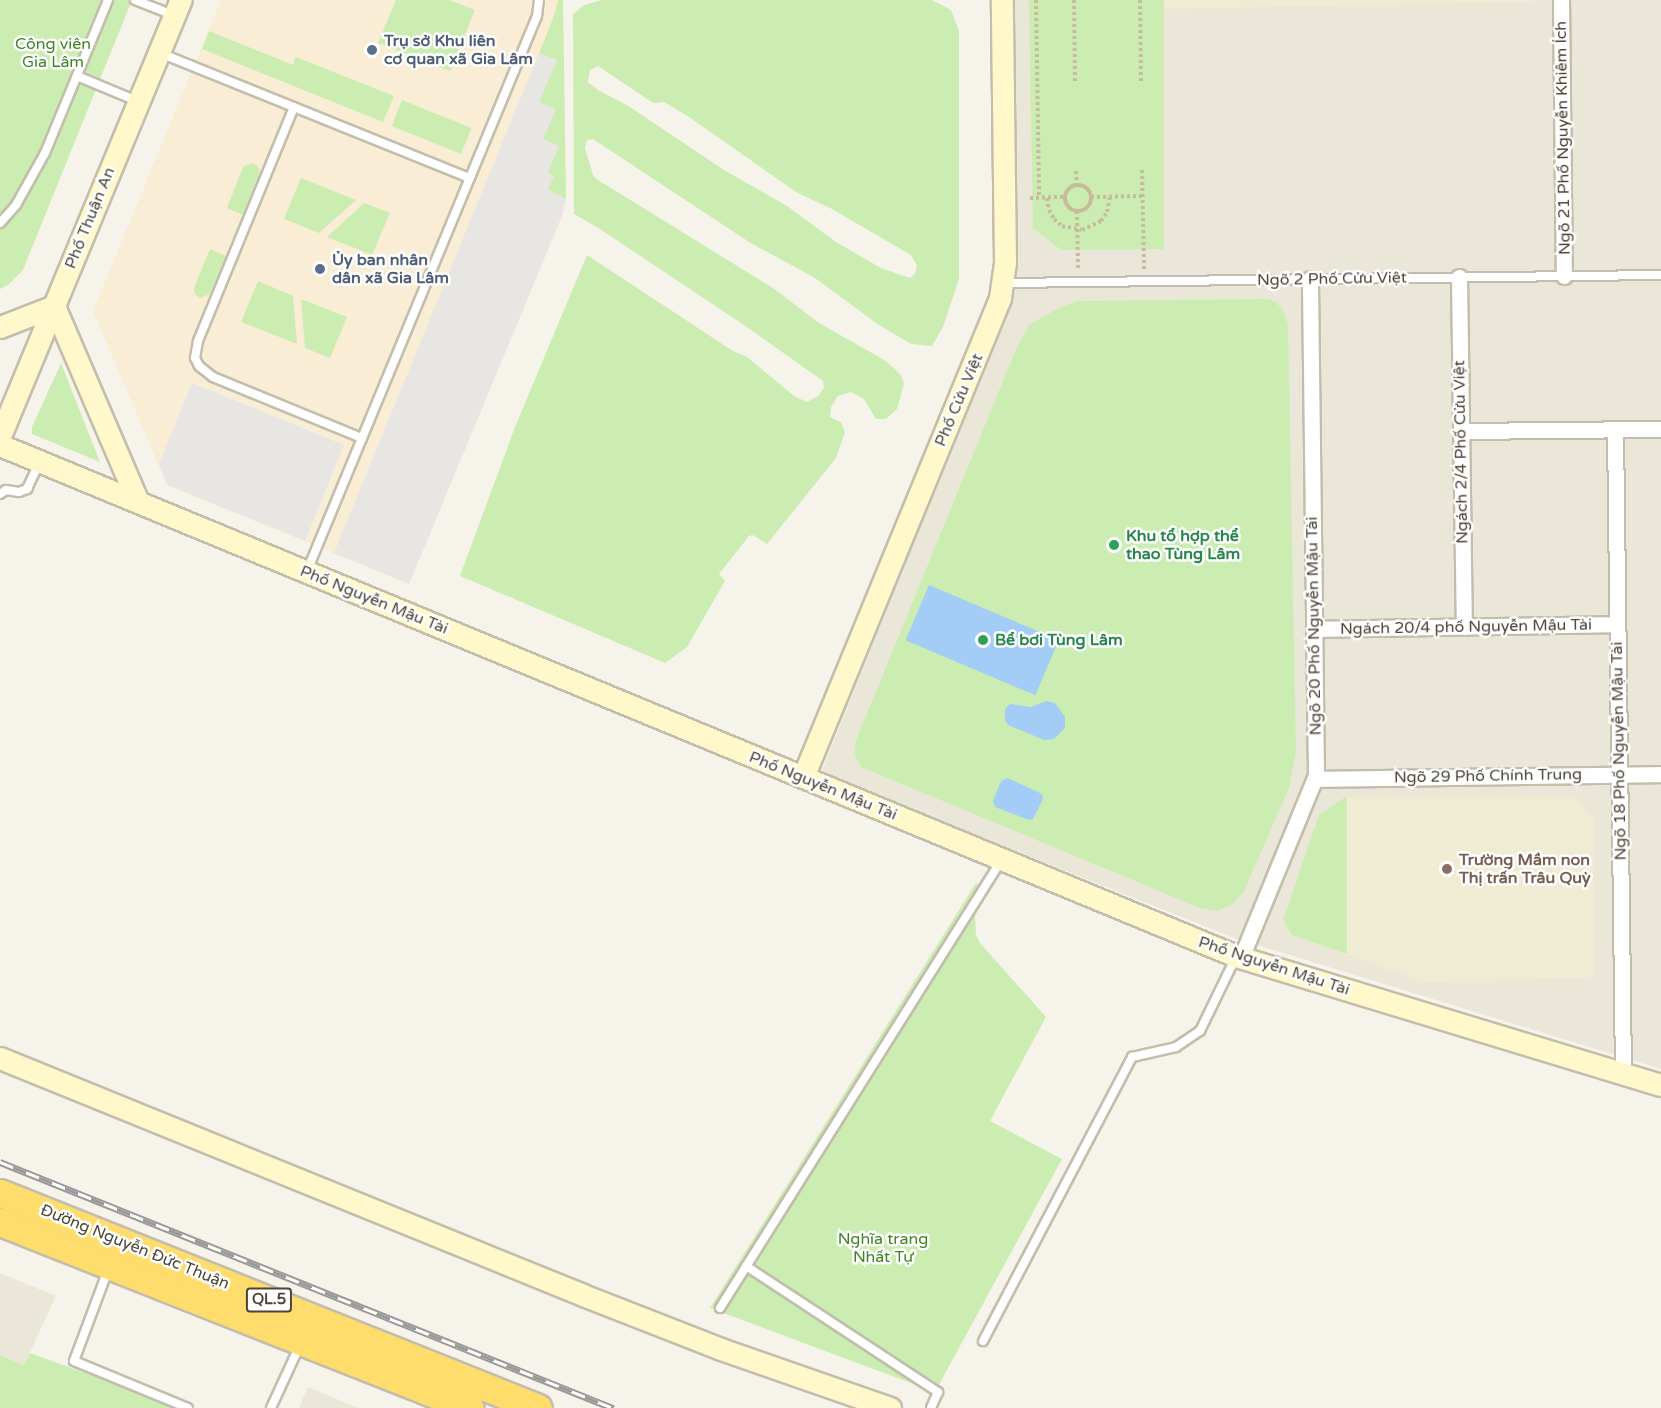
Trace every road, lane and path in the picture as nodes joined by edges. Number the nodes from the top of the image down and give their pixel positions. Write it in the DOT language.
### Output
graph roads {
  1 [pos="108,0"];
  2 [pos="135,0"];
  3 [pos="539,0"];
  4 [pos="1002,0"];
  5 [pos="1036,0"];
  6 [pos="1074,0"];
  7 [pos="1140,0"];
  8 [pos="1561,0"];
  9 [pos="177,8"];
  10 [pos="159,52"];
  11 [pos="77,76"];
  12 [pos="1141,83"];
  13 [pos="1075,84"];
  14 [pos="139,102"];
  15 [pos="294,107"];
  16 [pos="1142,170"];
  17 [pos="1076,171"];
  18 [pos="470,178"];
  19 [pos="1077,185"];
  20 [pos="1142,196"];
  21 [pos="1064,197"];
  22 [pos="1092,197"];
  23 [pos="1110,197"];
  24 [pos="1030,198"];
  25 [pos="1039,198"];
  26 [pos="1047,198"];
  27 [pos="1077,211"];
  28 [pos="0,223"];
  29 [pos="1077,230"];
  30 [pos="1661,275"];
  31 [pos="1564,276"];
  32 [pos="1459,278"];
  33 [pos="1310,279"];
  34 [pos="1144,282"];
  35 [pos="1078,283"];
  36 [pos="1003,284"];
  37 [pos="54,306"];
  38 [pos="0,327"];
  39 [pos="1615,429"];
  40 [pos="1661,429"];
  41 [pos="1461,432"];
  42 [pos="0,436"];
  43 [pos="362,438"];
  44 [pos="0,446"];
  45 [pos="39,462"];
  46 [pos="0,494"];
  47 [pos="138,502"];
  48 [pos="306,572"];
  49 [pos="1617,624"];
  50 [pos="1464,627"];
  51 [pos="1314,629"];
  52 [pos="1661,774"];
  53 [pos="1619,775"];
  54 [pos="802,777"];
  55 [pos="1315,779"];
  56 [pos="1002,860"];
  57 [pos="1239,957"];
  58 [pos="0,1058"];
  59 [pos="1623,1074"];
  60 [pos="1661,1085"];
  61 [pos="0,1193"];
  62 [pos="0,1221"];
  63 [pos="110,1264"];
  64 [pos="746,1266"];
  65 [pos="720,1308"];
  66 [pos="302,1341"];
  67 [pos="983,1341"];
  68 [pos="340,1342"];
  69 [pos="188,1408"];
  70 [pos="271,1408"];
  71 [pos="470,1408"];
  72 [pos="538,1408"];
  73 [pos="890,1408"];
  74 [pos="931,1408"];
  1 -- 11 [label="lane"];
  2 -- 9 [label="lane"];
  3 -- 18 [label="lane"];
  4 -- 36 [label="street, Phố Cửu Việt"];
  5 -- 25 [label="path"];
  6 -- 13 [label="path"];
  7 -- 12 [label="path"];
  8 -- 31 [label="street, Ngõ 21 Phố Nguyễn Khiêm Ích"];
  9 -- 10 [label="street, Phố Thuận An"];
  10 -- 14 [label="street, Phố Thuận An"];
  10 -- 15 [label="lane"];
  11 -- 14 [label="lane"];
  11 -- 28 [label="lane"];
  14 -- 37 [label="street, Phố Thuận An"];
  15 -- 18 [label="lane"];
  15 -- 43 [label="lane"];
  16 -- 20 [label="path"];
  17 -- 19 [label="path"];
  18 -- 43 [label="lane"];
  19 -- 21 [label="path"];
  19 -- 22 [label="path"];
  20 -- 23 [label="path"];
  20 -- 34 [label="path"];
  21 -- 26 [label="path"];
  21 -- 27 [label="path"];
  22 -- 23 [label="path"];
  22 -- 27 [label="path"];
  23 -- 29 [label="path"];
  24 -- 25 [label="path"];
  25 -- 26 [label="path"];
  26 -- 29 [label="path"];
  27 -- 29 [label="path"];
  29 -- 35 [label="path"];
  30 -- 31 [label="lane, Ngõ 2 Phố Cửu Việt"];
  31 -- 32 [label="lane, Ngõ 2 Phố Cửu Việt"];
  32 -- 33 [label="lane, Ngõ 2 Phố Cửu Việt"];
  32 -- 41 [label="street, Ngách 2/4 Phố Cửu Việt"];
  33 -- 34 [label="lane, Ngõ 2 Phố Cửu Việt"];
  33 -- 51 [label="street, Ngõ 20 Phố Nguyễn Mậu Tài"];
  34 -- 35 [label="lane, Ngõ 2 Phố Cửu Việt"];
  35 -- 36 [label="lane, Ngõ 2 Phố Cửu Việt"];
  36 -- 54 [label="street, Phố Cửu Việt"];
  37 -- 38 [label="street"];
  37 -- 42 [label="street, Phố Thuận An"];
  37 -- 47 [label="street"];
  39 -- 40 [label="street"];
  39 -- 41 [label="street"];
  39 -- 49 [label="street, Ngõ 18 Phố Nguyễn Mậu Tài"];
  41 -- 50 [label="street, Ngách 2/4 Phố Cửu Việt"];
  43 -- 48 [label="lane"];
  44 -- 45 [label="street, Phố Nguyễn Mậu Tài"];
  45 -- 46 [label="lane"];
  45 -- 47 [label="street, Phố Nguyễn Mậu Tài"];
  47 -- 48 [label="street, Phố Nguyễn Mậu Tài"];
  48 -- 54 [label="street, Phố Nguyễn Mậu Tài"];
  49 -- 50 [label="street, Ngách 20/4 phố Nguyễn Mậu Tài"];
  49 -- 53 [label="street, Ngõ 18 Phố Nguyễn Mậu Tài"];
  50 -- 51 [label="street, Ngách 20/4 phố Nguyễn Mậu Tài"];
  51 -- 55 [label="street, Ngõ 20 Phố Nguyễn Mậu Tài"];
  52 -- 53 [label="street, Ngõ 29 Phố Chính Trung"];
  53 -- 55 [label="street, Ngõ 29 Phố Chính Trung"];
  53 -- 59 [label="street, Ngõ 18 Phố Nguyễn Mậu Tài"];
  54 -- 56 [label="street, Phố Nguyễn Mậu Tài"];
  55 -- 57 [label="street, Ngõ 20 Phố Nguyễn Mậu Tài"];
  56 -- 57 [label="street, Phố Nguyễn Mậu Tài"];
  56 -- 64 [label="lane"];
  57 -- 59 [label="street, Phố Nguyễn Mậu Tài"];
  57 -- 67 [label="lane"];
  58 -- 73 [label="street"];
  59 -- 60 [label="street, Phố Nguyễn Mậu Tài"];
  61 -- 68 [label="highway, Đường Nguyễn Đức Thuận / QL.5"];
  62 -- 63 [label="highway, Đường Nguyễn Đức Thuận / QL.5"];
  63 -- 66 [label="highway, Đường Nguyễn Đức Thuận / QL.5"];
  63 -- 69 [label="lane"];
  64 -- 65 [label="lane"];
  64 -- 74 [label="lane"];
  66 -- 68 [label="highway, Đường Nguyễn Đức Thuận / QL.5"];
  66 -- 70 [label="lane"];
  68 -- 71 [label="highway, Đường Nguyễn Đức Thuận / QL.5"];
  68 -- 72 [label="highway, Đường Nguyễn Đức Thuận / QL.5"];
}
